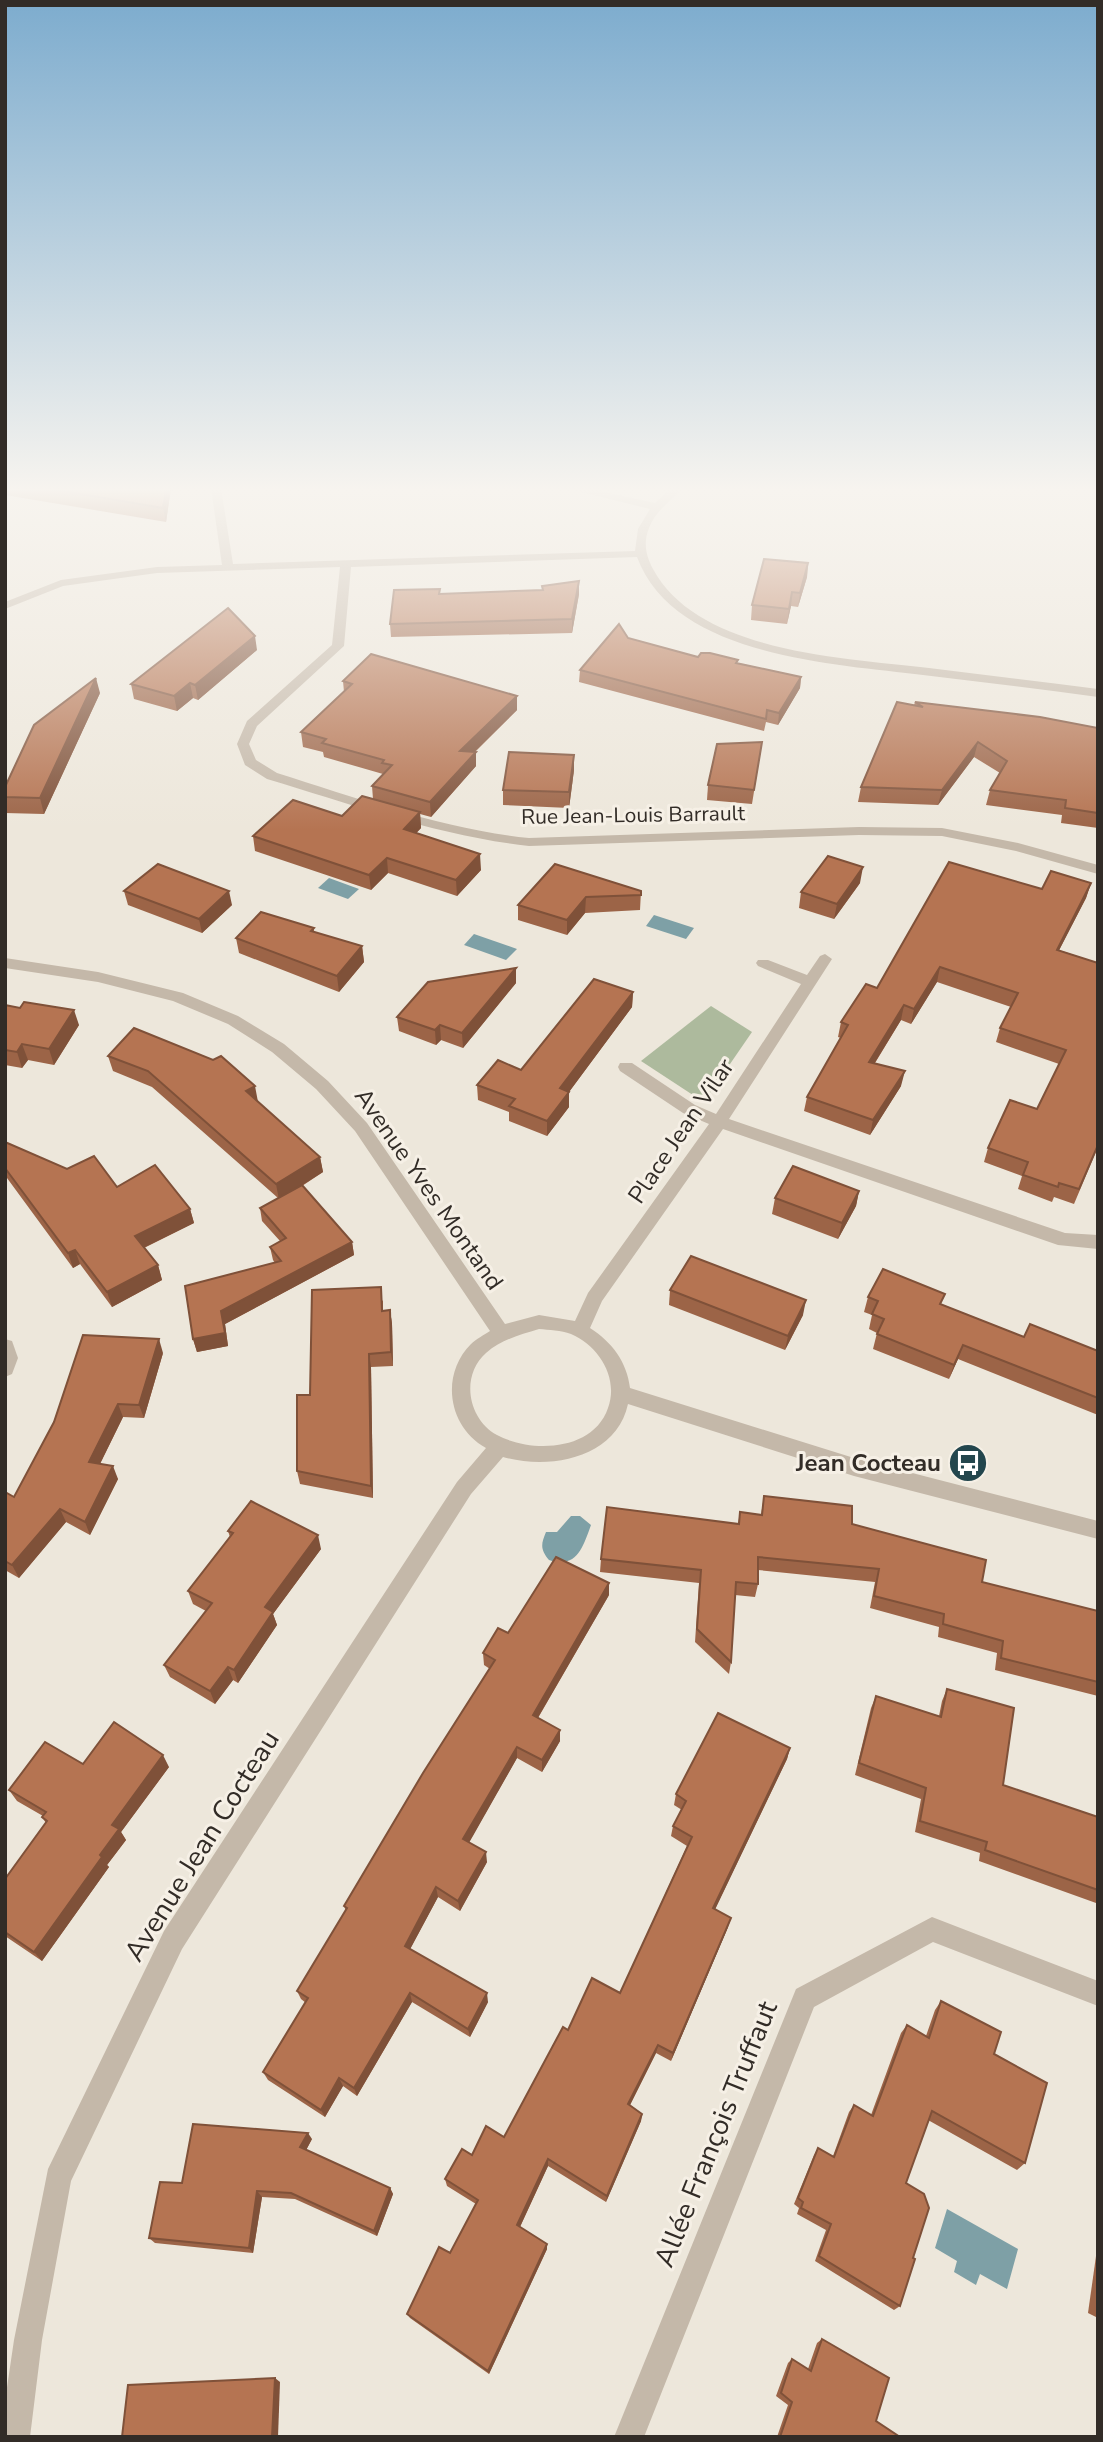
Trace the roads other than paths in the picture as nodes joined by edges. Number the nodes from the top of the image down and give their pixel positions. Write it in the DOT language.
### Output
graph roads {
  1 [pos="342,602"];
  2 [pos="673,602"];
  3 [pos="1098,692"];
  4 [pos="1098,870"];
  5 [pos="824,960"];
  6 [pos="5,963"];
  7 [pos="763,963"];
  8 [pos="809,982"];
  9 [pos="626,1067"];
  10 [pos="719,1122"];
  11 [pos="1098,1242"];
  12 [pos="580,1330"];
  13 [pos="500,1331"];
  14 [pos="5,1346"];
  15 [pos="5,1369"];
  16 [pos="622,1394"];
  17 [pos="499,1447"];
  18 [pos="1098,1530"];
  19 [pos="1098,1994"];
  20 [pos="15,2437"];
  21 [pos="629,2437"];
  1 -- 4 [label="street, Rue Jean-Louis Barrault"];
  2 -- 3 [label="street"];
  5 -- 8 [label="street, Place Jean Vilar"];
  6 -- 13 [label="street, Avenue Yves Montand"];
  7 -- 8 [label="street"];
  8 -- 10 [label="street, Place Jean Vilar"];
  9 -- 10 [label="street"];
  10 -- 11 [label="street"];
  10 -- 12 [label="street, Place Jean Vilar"];
  12 -- 13 [label="street"];
  12 -- 16 [label="street"];
  13 -- 17 [label="street"];
  14 -- 15 [label="street"];
  16 -- 17 [label="street"];
  16 -- 18 [label="street"];
  17 -- 20 [label="street, Avenue Jean Cocteau"];
  19 -- 21 [label="street, Allée François Truffaut"];
}
